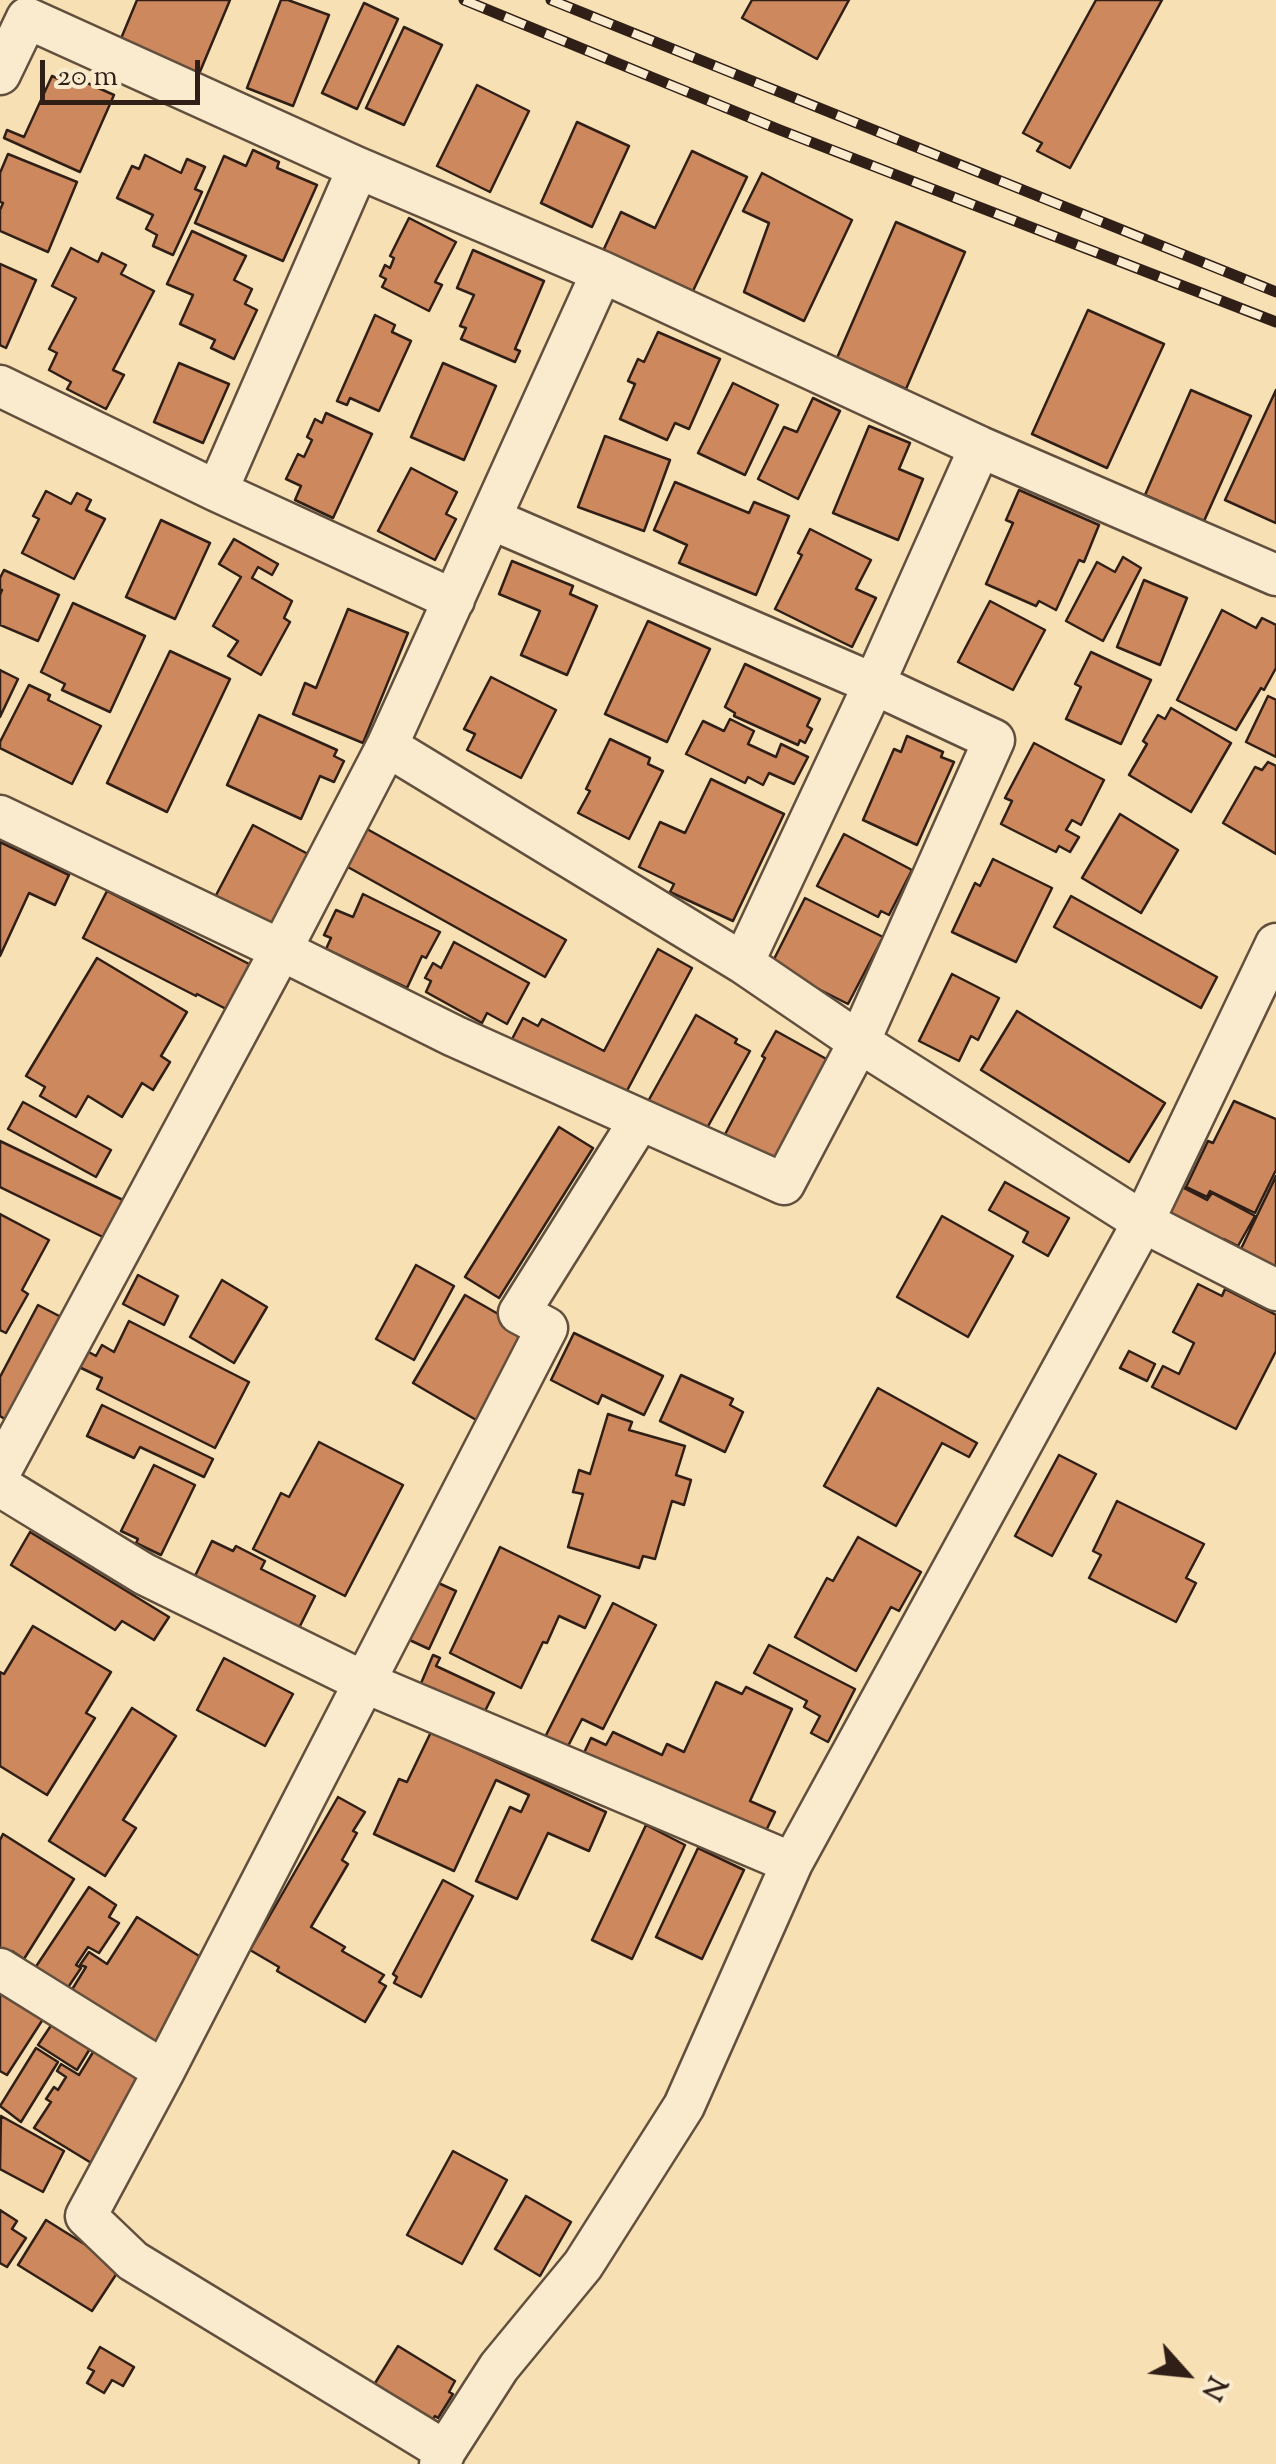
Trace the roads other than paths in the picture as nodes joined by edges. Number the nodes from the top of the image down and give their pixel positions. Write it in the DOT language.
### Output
graph roads {
  1 [pos="0,74"];
  2 [pos="358,168"];
  3 [pos="602,272"];
  4 [pos="0,386"];
  5 [pos="980,447"];
  6 [pos="217,492"];
  7 [pos="491,519"];
  8 [pos="1276,575"];
  9 [pos="454,600"];
  10 [pos="874,684"];
  11 [pos="388,746"];
  12 [pos="0,816"];
  13 [pos="1276,944"];
  14 [pos="281,950"];
  15 [pos="743,963"];
  16 [pos="859,1042"];
  17 [pos="640,1120"];
  18 [pos="1144,1222"];
  19 [pos="1276,1290"];
  20 [pos="0,1472"];
  21 [pos="0,1486"];
  22 [pos="364,1682"];
  23 [pos="792,1863"];
  24 [pos="0,1969"];
  25 [pos="164,2070"];
  26 [pos="442,2457"];
  1 -- 2 [label="street"];
  2 -- 3 [label="street"];
  2 -- 6 [label="street"];
  3 -- 5 [label="street"];
  3 -- 7 [label="street"];
  4 -- 6 [label="street"];
  5 -- 8 [label="street"];
  5 -- 10 [label="street"];
  6 -- 9 [label="street"];
  7 -- 9 [label="street"];
  7 -- 10 [label="street"];
  9 -- 11 [label="street"];
  10 -- 15 [label="street"];
  10 -- 16 [label="street"];
  11 -- 14 [label="street"];
  11 -- 15 [label="street"];
  12 -- 14 [label="street"];
  13 -- 18 [label="street"];
  14 -- 17 [label="street"];
  14 -- 20 [label="street"];
  15 -- 16 [label="street"];
  16 -- 17 [label="street"];
  16 -- 18 [label="street"];
  17 -- 22 [label="street"];
  18 -- 19 [label="street"];
  18 -- 23 [label="street"];
  21 -- 22 [label="street"];
  22 -- 23 [label="street"];
  22 -- 25 [label="street"];
  23 -- 26 [label="street"];
  24 -- 25 [label="street"];
  25 -- 26 [label="street"];
}
